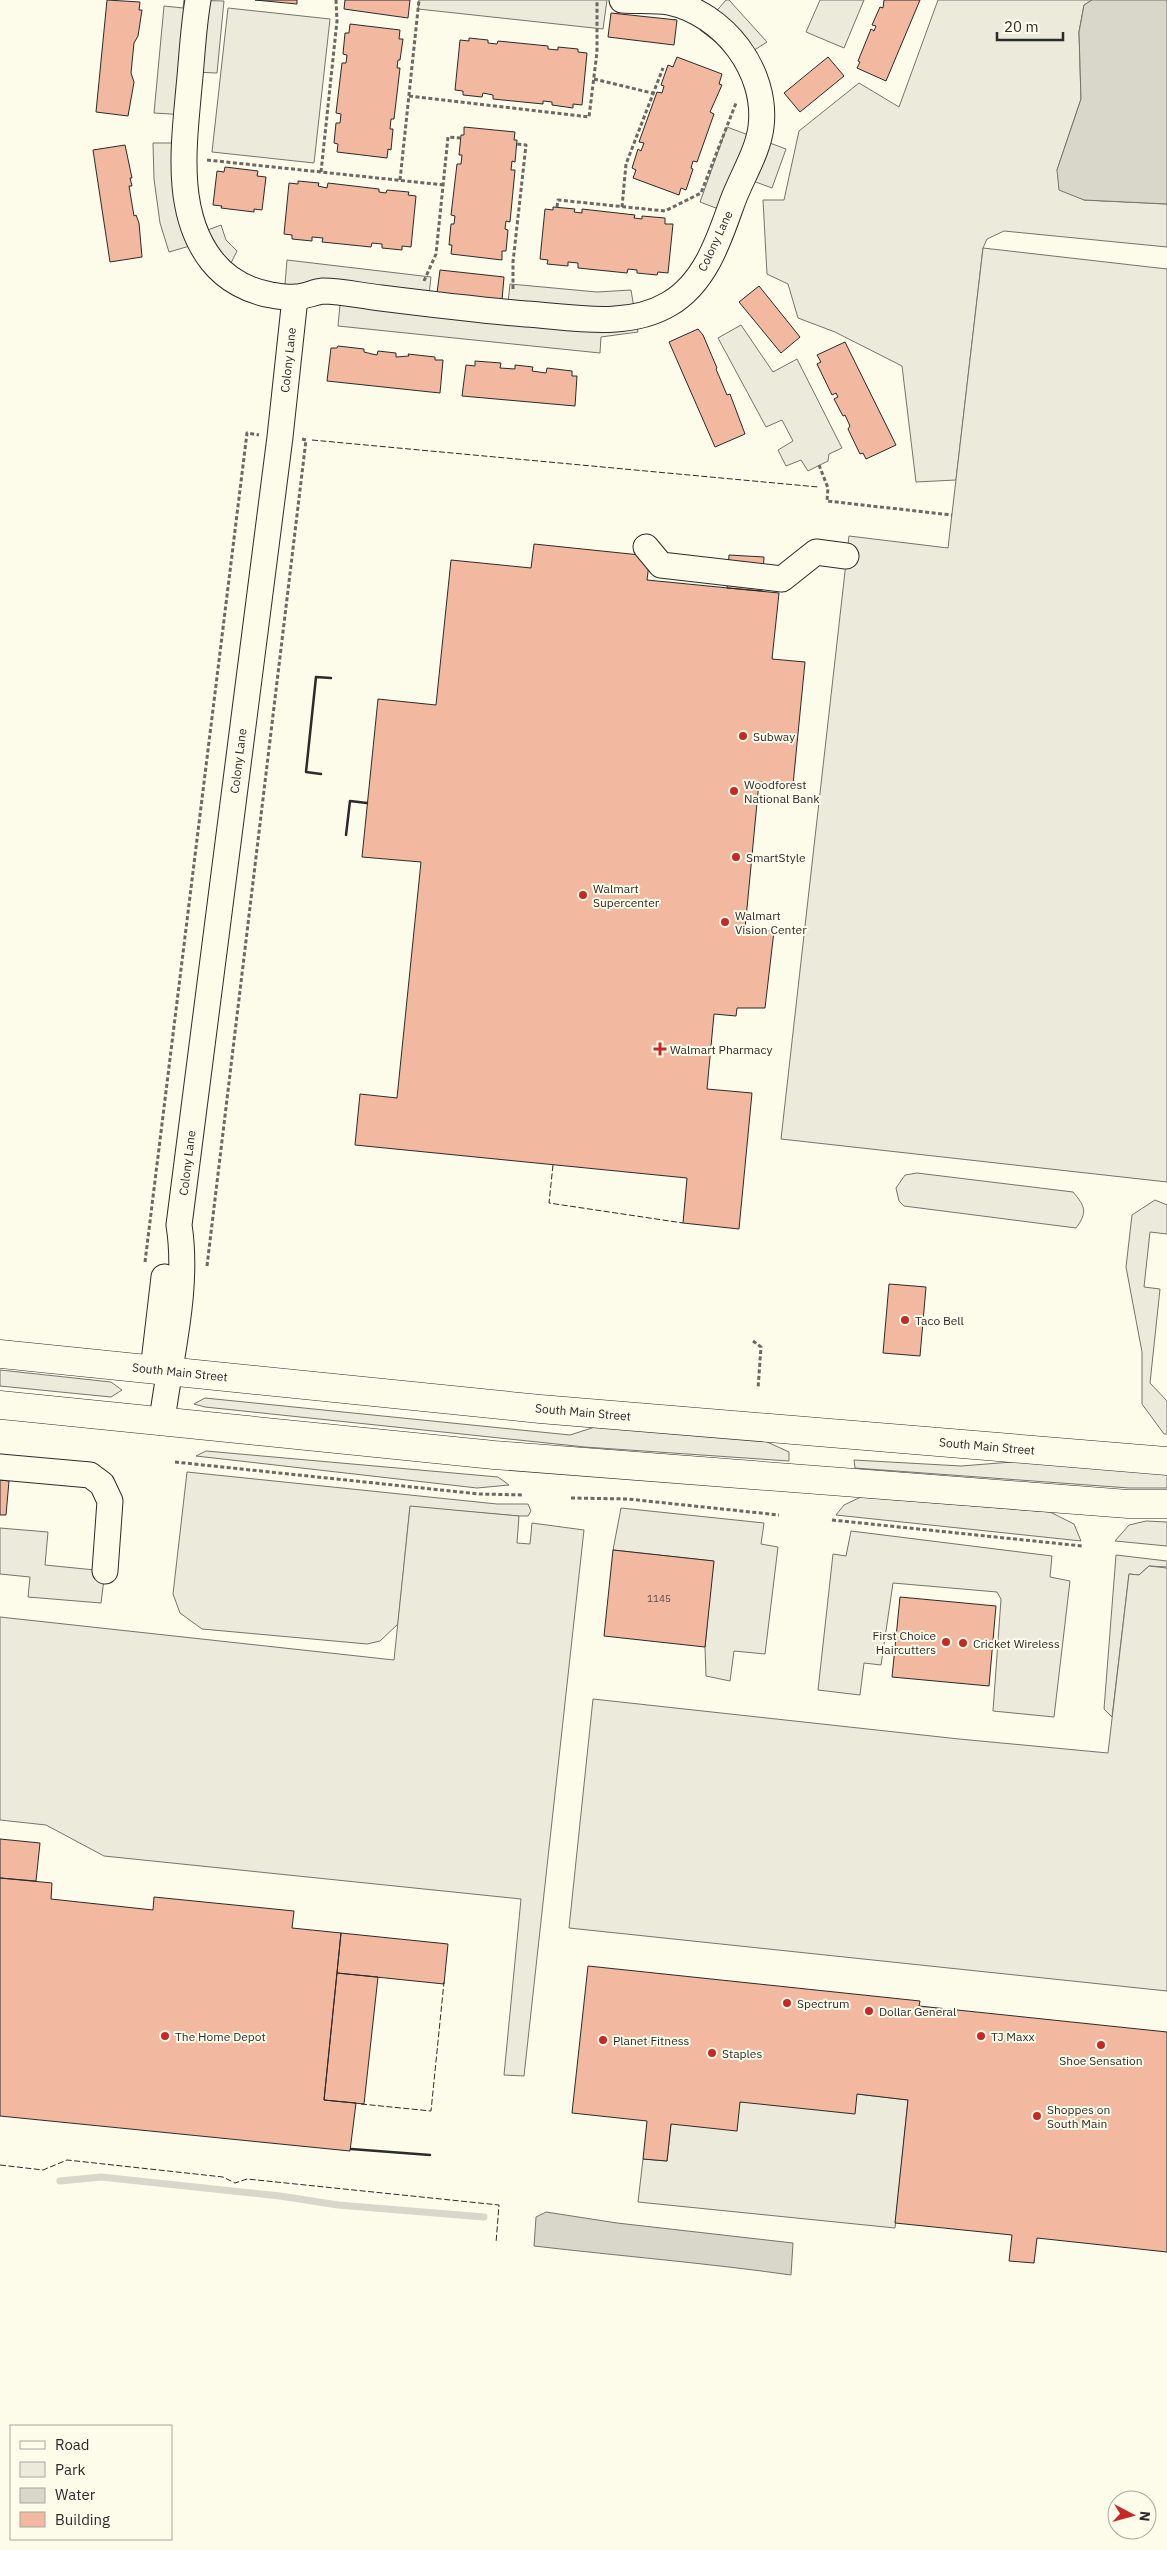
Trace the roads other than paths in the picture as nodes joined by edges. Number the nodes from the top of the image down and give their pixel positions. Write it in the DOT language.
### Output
graph roads {
  1 [pos="198,0"];
  2 [pos="622,0"];
  3 [pos="295,298"];
  4 [pos="646,547"];
  5 [pos="846,556"];
  6 [pos="0,1354"];
  7 [pos="161,1370"];
  8 [pos="0,1405"];
  9 [pos="162,1420"];
  10 [pos="1167,1461"];
  11 [pos="0,1467"];
  12 [pos="1167,1504"];
  13 [pos="105,1571"];
  1 -- 3 [label="street, Colony Lane"];
  2 -- 3 [label="street, Colony Lane"];
  3 -- 7 [label="street, Colony Lane"];
  4 -- 5 [label="street"];
  6 -- 7 [label="main road, South Main Street"];
  7 -- 9 [label="street, Colony Lane"];
  7 -- 10 [label="main road, South Main Street"];
  8 -- 9 [label="main road"];
  9 -- 12 [label="main road"];
  11 -- 13 [label="street"];
}
